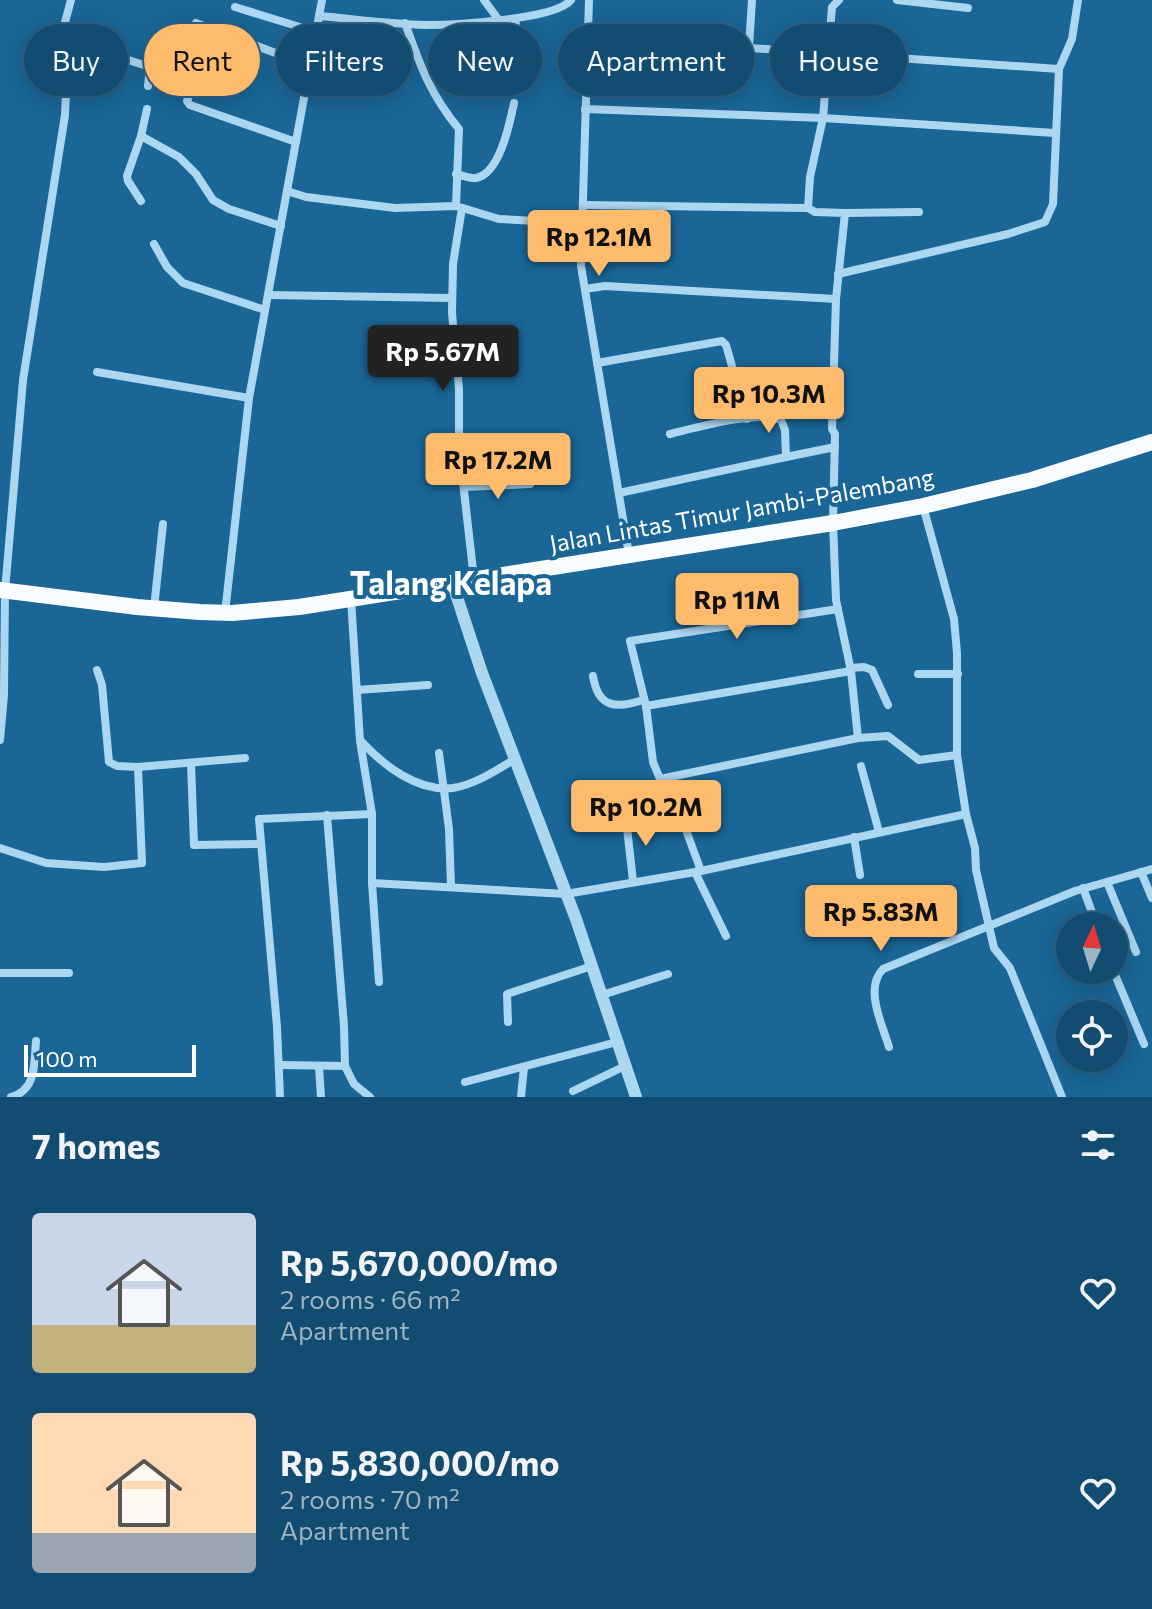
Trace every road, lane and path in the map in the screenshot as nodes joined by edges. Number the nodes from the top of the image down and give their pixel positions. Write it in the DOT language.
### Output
graph roads {
  1 [pos="71,0"];
  2 [pos="322,0"];
  3 [pos="484,0"];
  4 [pos="571,0"];
  5 [pos="589,0"];
  6 [pos="752,0"];
  7 [pos="839,0"];
  8 [pos="897,0"];
  9 [pos="1078,0"];
  10 [pos="235,7"];
  11 [pos="968,8"];
  12 [pos="319,16"];
  13 [pos="498,19"];
  14 [pos="515,19"];
  15 [pos="196,23"];
  16 [pos="405,23"];
  17 [pos="65,24"];
  18 [pos="290,24"];
  19 [pos="318,24"];
  20 [pos="516,24"];
  21 [pos="588,24"];
  22 [pos="750,24"];
  23 [pos="830,24"];
  24 [pos="276,53"];
  25 [pos="907,58"];
  26 [pos="1059,69"];
  27 [pos="65,96"];
  28 [pos="189,96"];
  29 [pos="304,96"];
  30 [pos="585,96"];
  31 [pos="824,96"];
  32 [pos="514,103"];
  33 [pos="147,109"];
  34 [pos="585,109"];
  35 [pos="823,118"];
  36 [pos="1055,133"];
  37 [pos="141,136"];
  38 [pos="296,142"];
  39 [pos="456,174"];
  40 [pos="287,191"];
  41 [pos="141,201"];
  42 [pos="583,205"];
  43 [pos="459,207"];
  44 [pos="808,208"];
  45 [pos="919,212"];
  46 [pos="845,213"];
  47 [pos="536,221"];
  48 [pos="281,226"];
  49 [pos="154,244"];
  50 [pos="838,274"];
  51 [pos="585,289"];
  52 [pos="268,295"];
  53 [pos="451,298"];
  54 [pos="836,299"];
  55 [pos="265,310"];
  56 [pos="597,363"];
  57 [pos="97,372"];
  58 [pos="249,398"];
  59 [pos="747,419"];
  60 [pos="670,434"];
  61 [pos="1152,442"];
  62 [pos="835,447"];
  63 [pos="786,457"];
  64 [pos="530,484"];
  65 [pos="464,487"];
  66 [pos="619,493"];
  67 [pos="923,506"];
  68 [pos="833,523"];
  69 [pos="163,524"];
  70 [pos="629,555"];
  71 [pos="474,579"];
  72 [pos="452,582"];
  73 [pos="2,590"];
  74 [pos="351,599"];
  75 [pos="154,608"];
  76 [pos="838,609"];
  77 [pos="225,613"];
  78 [pos="97,670"];
  79 [pos="851,670"];
  80 [pos="918,674"];
  81 [pos="958,674"];
  82 [pos="593,676"];
  83 [pos="428,685"];
  84 [pos="357,690"];
  85 [pos="644,703"];
  86 [pos="888,705"];
  87 [pos="858,738"];
  88 [pos="0,740"];
  89 [pos="360,741"];
  90 [pos="439,753"];
  91 [pos="957,755"];
  92 [pos="245,758"];
  93 [pos="515,759"];
  94 [pos="191,763"];
  95 [pos="861,766"];
  96 [pos="138,767"];
  97 [pos="443,788"];
  98 [pos="372,814"];
  99 [pos="966,814"];
  100 [pos="327,815"];
  101 [pos="626,819"];
  102 [pos="682,819"];
  103 [pos="879,832"];
  104 [pos="854,837"];
  105 [pos="261,844"];
  106 [pos="0,848"];
  107 [pos="1152,869"];
  108 [pos="698,871"];
  109 [pos="1141,872"];
  110 [pos="860,875"];
  111 [pos="633,881"];
  112 [pos="1107,882"];
  113 [pos="372,883"];
  114 [pos="451,887"];
  115 [pos="1083,888"];
  116 [pos="566,894"];
  117 [pos="1152,898"];
  118 [pos="1092,912"];
  119 [pos="989,926"];
  120 [pos="726,936"];
  121 [pos="1136,952"];
  122 [pos="592,966"];
  123 [pos="0,973"];
  124 [pos="69,973"];
  125 [pos="668,974"];
  126 [pos="379,982"];
  127 [pos="1119,984"];
  128 [pos="602,995"];
  129 [pos="508,1022"];
  130 [pos="36,1041"];
  131 [pos="617,1042"];
  132 [pos="1144,1044"];
  133 [pos="889,1047"];
  134 [pos="279,1065"];
  135 [pos="345,1066"];
  136 [pos="625,1066"];
  137 [pos="319,1067"];
  138 [pos="524,1067"];
  139 [pos="465,1082"];
  140 [pos="573,1091"];
  141 [pos="0,1096"];
  142 [pos="11,1097"];
  143 [pos="280,1097"];
  144 [pos="321,1097"];
  145 [pos="370,1097"];
  146 [pos="521,1097"];
  147 [pos="636,1097"];
  148 [pos="1062,1097"];
  1 -- 17 [label="street"];
  2 -- 12 [label="street"];
  3 -- 13 [label="street"];
  4 -- 14 [label="street"];
  5 -- 21 [label="street"];
  6 -- 22 [label="street"];
  7 -- 23 [label="street"];
  8 -- 11 [label="street"];
  9 -- 26 [label="street"];
  10 -- 18 [label="street"];
  12 -- 16 [label="street"];
  12 -- 19 [label="street"];
  13 -- 14 [label="street"];
  13 -- 16 [label="street"];
  14 -- 20 [label="street"];
  15 -- 24 [label="street"];
  16 -- 39 [label="street"];
  25 -- 26 [label="street"];
  26 -- 36 [label="street"];
  27 -- 73 [label="street"];
  28 -- 38 [label="street"];
  29 -- 38 [label="street"];
  30 -- 34 [label="street"];
  31 -- 35 [label="street"];
  32 -- 39 [label="street"];
  33 -- 37 [label="street"];
  34 -- 35 [label="street"];
  34 -- 42 [label="street"];
  35 -- 36 [label="street"];
  35 -- 44 [label="street"];
  36 -- 50 [label="street"];
  37 -- 41 [label="street"];
  37 -- 48 [label="street"];
  38 -- 40 [label="street"];
  39 -- 43 [label="street"];
  40 -- 43 [label="street"];
  40 -- 48 [label="street"];
  42 -- 44 [label="street"];
  42 -- 51 [label="street"];
  43 -- 47 [label="street"];
  43 -- 53 [label="street"];
  44 -- 46 [label="street"];
  45 -- 46 [label="street"];
  46 -- 50 [label="street"];
  48 -- 52 [label="street"];
  49 -- 55 [label="street"];
  50 -- 54 [label="street"];
  51 -- 54 [label="street"];
  51 -- 56 [label="street"];
  52 -- 53 [label="street"];
  52 -- 55 [label="street"];
  53 -- 65 [label="street"];
  54 -- 62 [label="street"];
  55 -- 58 [label="street"];
  56 -- 59 [label="street"];
  56 -- 66 [label="street"];
  57 -- 58 [label="street"];
  58 -- 77 [label="street"];
  59 -- 60 [label="street"];
  59 -- 63 [label="street"];
  61 -- 67 [label="highway, Jalan Lintas Timur Jambi-Palembang"];
  62 -- 63 [label="street"];
  62 -- 68 [label="street"];
  63 -- 66 [label="street"];
  64 -- 65 [label="street"];
  65 -- 71 [label="street"];
  66 -- 70 [label="street"];
  67 -- 68 [label="highway, Jalan Lintas Timur Jambi-Palembang"];
  67 -- 81 [label="street"];
  68 -- 70 [label="highway, Jalan Lintas Timur Jambi-Palembang"];
  68 -- 76 [label="street"];
  69 -- 75 [label="street"];
  70 -- 71 [label="highway, Jalan Lintas Timur Jambi-Palembang"];
  71 -- 72 [label="highway, Jalan Lintas Timur Jambi-Palembang"];
  72 -- 74 [label="highway, Jalan Lintas Timur Jambi-Palembang"];
  72 -- 93 [label="street"];
  73 -- 75 [label="highway, Jalan Lintas Timur Jambi-Palembang"];
  73 -- 88 [label="street"];
  74 -- 77 [label="highway, Jalan Lintas Timur Jambi-Palembang"];
  74 -- 84 [label="street"];
  75 -- 77 [label="highway, Jalan Lintas Timur Jambi-Palembang"];
  76 -- 79 [label="street"];
  76 -- 85 [label="street"];
  78 -- 96 [label="street"];
  79 -- 85 [label="street"];
  79 -- 86 [label="street"];
  79 -- 87 [label="street"];
  80 -- 81 [label="street"];
  81 -- 91 [label="street"];
  82 -- 85 [label="street"];
  83 -- 84 [label="street"];
  84 -- 89 [label="street"];
  85 -- 87 [label="street"];
  87 -- 91 [label="street"];
  89 -- 97 [label="street"];
  89 -- 98 [label="street"];
  90 -- 97 [label="street"];
  91 -- 99 [label="street"];
  92 -- 94 [label="street"];
  93 -- 97 [label="street"];
  93 -- 116 [label="street"];
  94 -- 96 [label="street"];
  94 -- 105 [label="street"];
  95 -- 103 [label="street"];
  96 -- 106 [label="street"];
  97 -- 114 [label="street"];
  98 -- 100 [label="street"];
  98 -- 113 [label="street"];
  99 -- 103 [label="street"];
  99 -- 119 [label="street"];
  100 -- 105 [label="street"];
  100 -- 135 [label="street"];
  101 -- 111 [label="street"];
  102 -- 108 [label="street"];
  103 -- 104 [label="street"];
  104 -- 108 [label="street"];
  104 -- 110 [label="street"];
  105 -- 134 [label="street"];
  107 -- 109 [label="street"];
  108 -- 111 [label="street"];
  108 -- 120 [label="street"];
  109 -- 112 [label="street"];
  109 -- 117 [label="street"];
  111 -- 116 [label="street"];
  112 -- 115 [label="street"];
  112 -- 121 [label="street"];
  113 -- 114 [label="street"];
  113 -- 126 [label="street"];
  114 -- 116 [label="street"];
  115 -- 118 [label="street"];
  115 -- 119 [label="street"];
  116 -- 122 [label="street"];
  119 -- 133 [label="street"];
  119 -- 148 [label="street"];
  122 -- 128 [label="street"];
  122 -- 129 [label="street"];
  123 -- 124 [label="street"];
  125 -- 128 [label="street"];
  127 -- 132 [label="street"];
  128 -- 131 [label="street"];
  130 -- 142 [label="street"];
  131 -- 136 [label="street"];
  131 -- 138 [label="street"];
  134 -- 137 [label="street"];
  134 -- 143 [label="street"];
  135 -- 137 [label="street"];
  135 -- 145 [label="street"];
  136 -- 140 [label="street"];
  136 -- 147 [label="street"];
  137 -- 144 [label="street"];
  138 -- 139 [label="street"];
  138 -- 146 [label="street"];
  141 -- 142 [label="street"];
}
